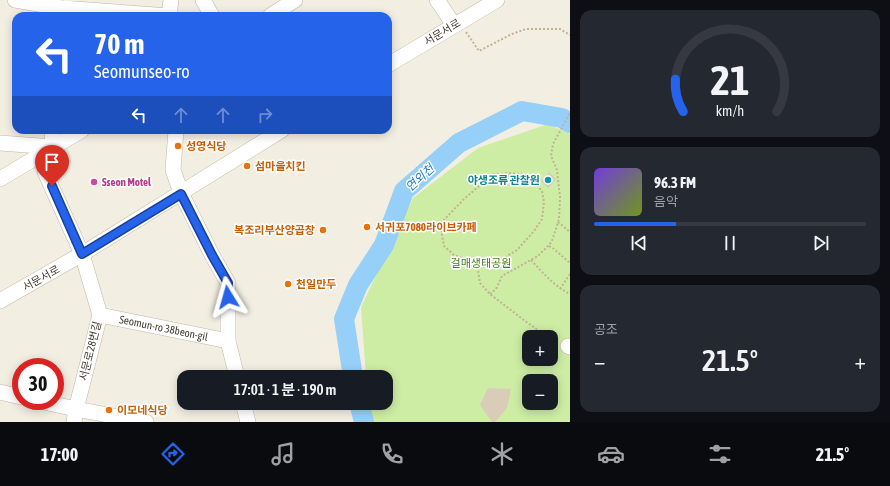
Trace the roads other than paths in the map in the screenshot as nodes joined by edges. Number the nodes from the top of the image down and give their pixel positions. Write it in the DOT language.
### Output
graph roads {
  1 [pos="15,0"];
  2 [pos="171,0"];
  3 [pos="203,0"];
  4 [pos="295,0"];
  5 [pos="437,0"];
  6 [pos="497,0"];
  7 [pos="62,8"];
  8 [pos="116,12"];
  9 [pos="170,12"];
  10 [pos="210,12"];
  11 [pos="276,12"];
  12 [pos="456,24"];
  13 [pos="392,63"];
  14 [pos="52,134"];
  15 [pos="75,134"];
  16 [pos="176,134"];
  17 [pos="276,134"];
  18 [pos="0,143"];
  19 [pos="53,147"];
  20 [pos="0,179"];
  21 [pos="181,194"];
  22 [pos="82,254"];
  23 [pos="0,301"];
  24 [pos="100,315"];
  25 [pos="228,341"];
  26 [pos="235,370"];
  27 [pos="0,392"];
  28 [pos="12,395"];
  29 [pos="61,410"];
  30 [pos="245,410"];
  31 [pos="75,416"];
  32 [pos="146,422"];
  33 [pos="248,422"];
  1 -- 7 [label="street"];
  2 -- 9 [label="street"];
  3 -- 10 [label="street"];
  4 -- 11 [label="street"];
  5 -- 12 [label="street"];
  6 -- 12 [label="street, 서문서로"];
  7 -- 8 [label="street"];
  12 -- 13 [label="street, 서문서로"];
  14 -- 19 [label="street"];
  15 -- 19 [label="street"];
  16 -- 21 [label="street"];
  17 -- 21 [label="street"];
  18 -- 19 [label="street"];
  19 -- 20 [label="street"];
  19 -- 22 [label="street, 서문로28번길"];
  21 -- 22 [label="street, 서문서로"];
  21 -- 25 [label="street"];
  22 -- 23 [label="street, 서문서로"];
  22 -- 24 [label="street, 서문로28번길"];
  24 -- 25 [label="street, Seomun-ro 38beon-gil"];
  24 -- 31 [label="street, 서문로28번길"];
  25 -- 26 [label="street"];
  27 -- 28 [label="street"];
  29 -- 31 [label="street"];
  30 -- 33 [label="street"];
  31 -- 32 [label="street"];
}
